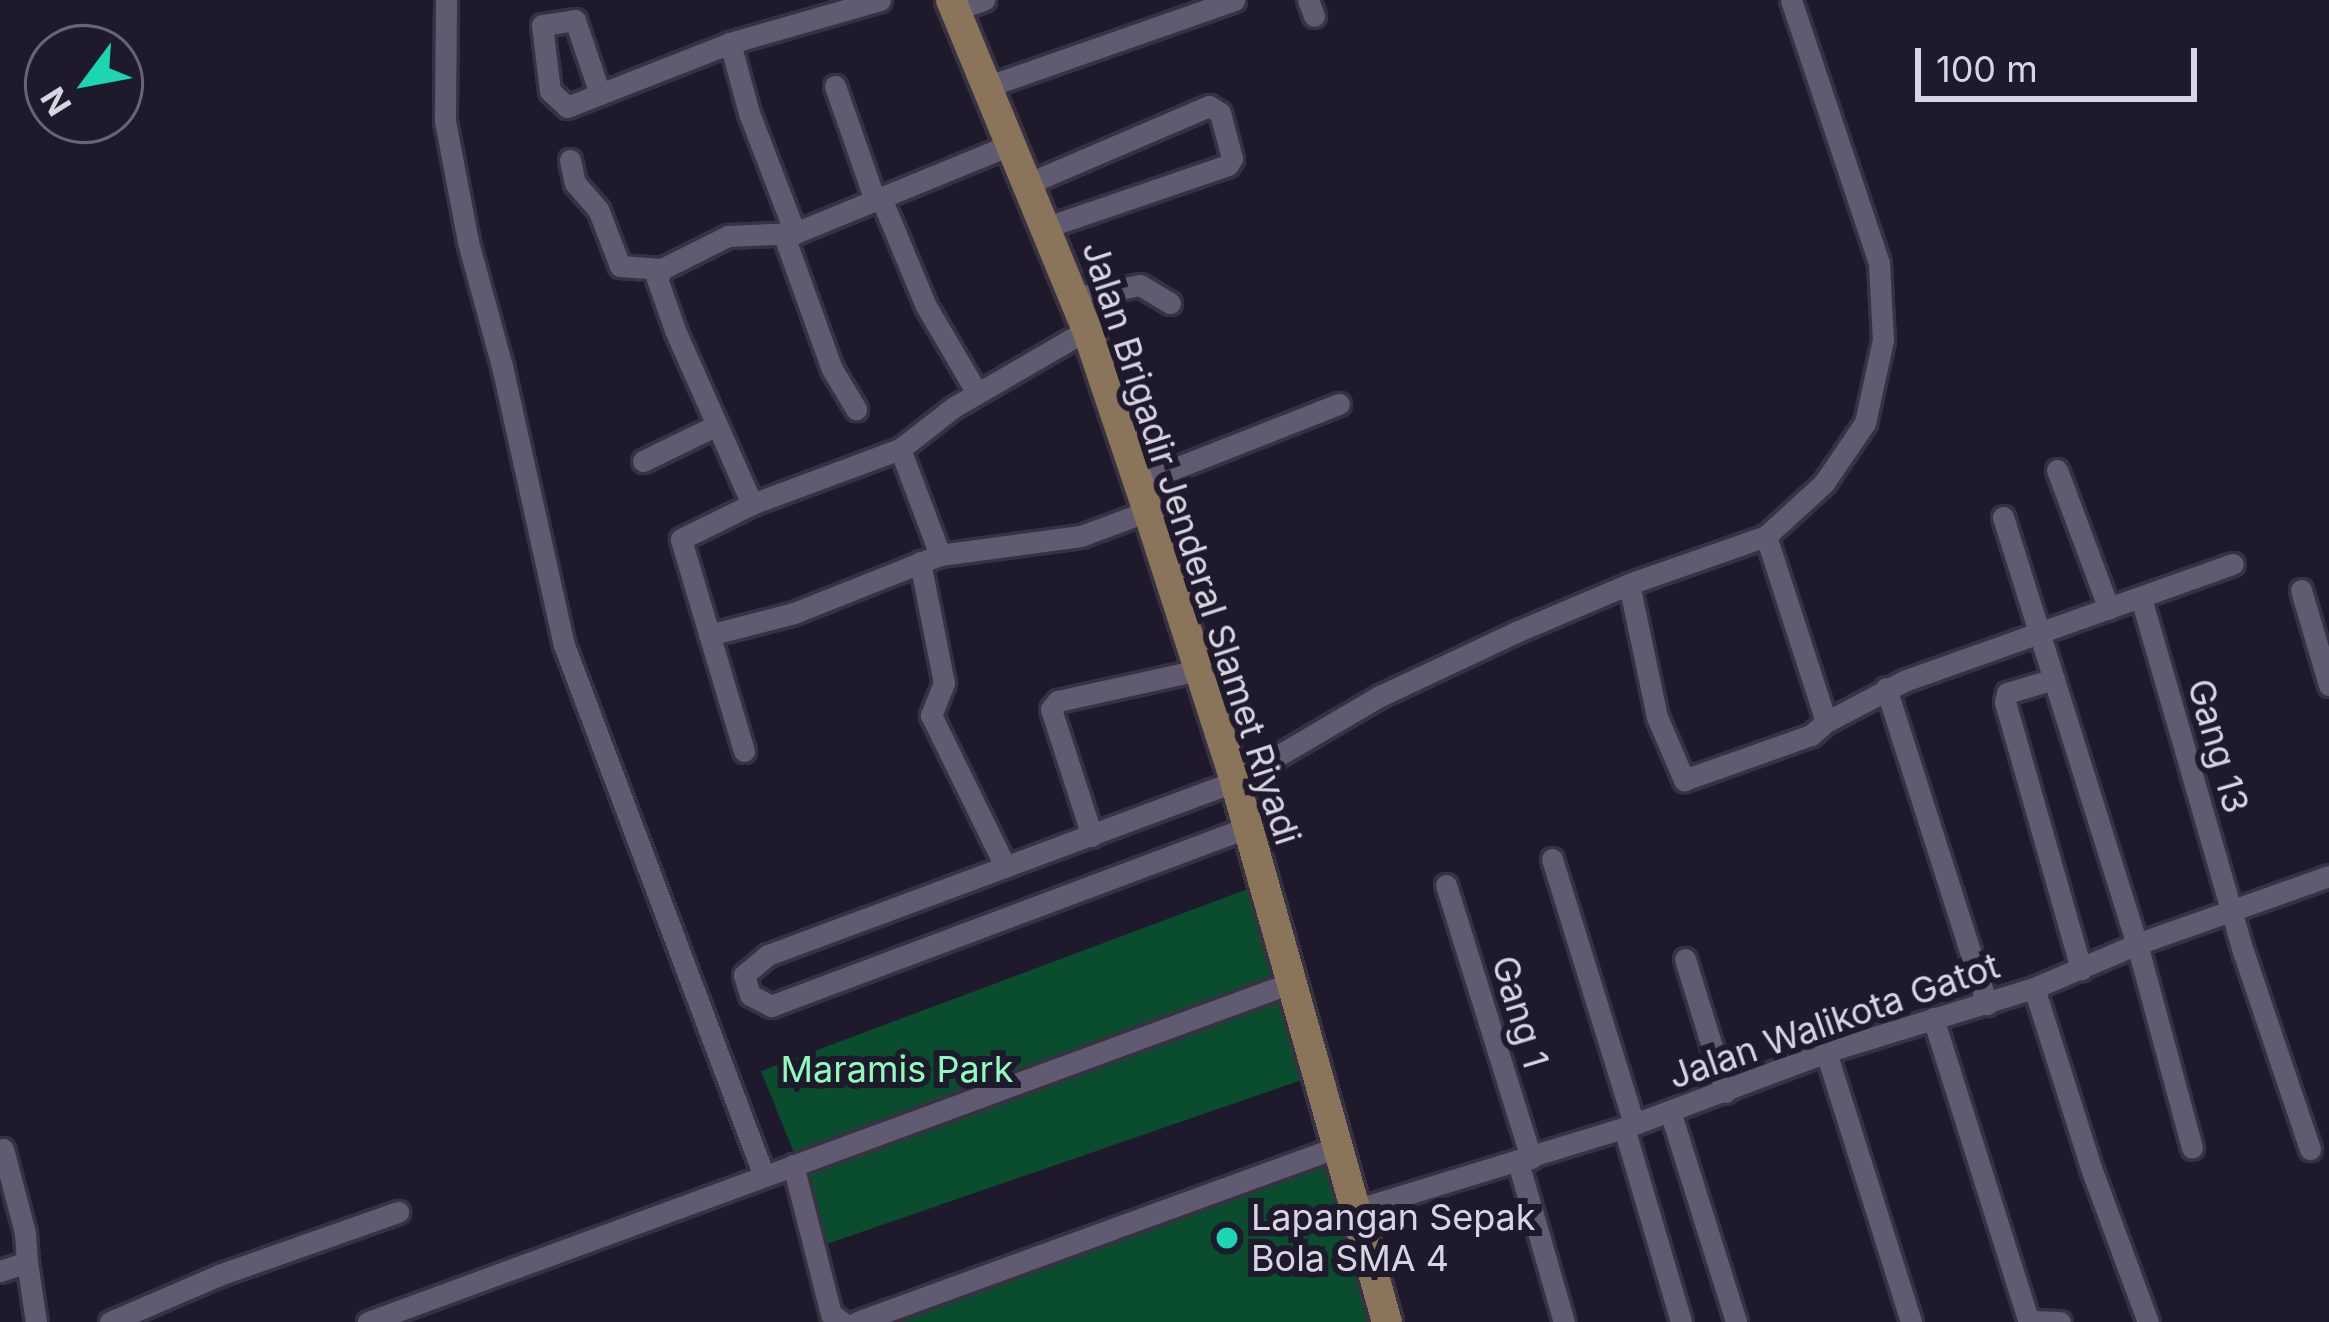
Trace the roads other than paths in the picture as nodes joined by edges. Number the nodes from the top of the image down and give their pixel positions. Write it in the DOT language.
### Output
graph roads {
  1 [pos="446,0"];
  2 [pos="880,0"];
  3 [pos="1234,0"];
  4 [pos="1791,0"];
  5 [pos="963,3"];
  6 [pos="730,43"];
  7 [pos="835,86"];
  8 [pos="986,87"];
  9 [pos="600,94"];
  10 [pos="1010,145"];
  11 [pos="570,160"];
  12 [pos="1027,184"];
  13 [pos="878,199"];
  14 [pos="1044,228"];
  15 [pos="789,234"];
  16 [pos="662,269"];
  17 [pos="1073,298"];
  18 [pos="1170,303"];
  19 [pos="1087,330"];
  20 [pos="977,393"];
  21 [pos="1339,404"];
  22 [pos="856,409"];
  23 [pos="715,426"];
  24 [pos="900,448"];
  25 [pos="643,461"];
  26 [pos="2057,470"];
  27 [pos="1143,497"];
  28 [pos="752,504"];
  29 [pos="2003,517"];
  30 [pos="1766,536"];
  31 [pos="930,558"];
  32 [pos="2233,565"];
  33 [pos="1629,584"];
  34 [pos="2301,590"];
  35 [pos="2141,598"];
  36 [pos="2109,609"];
  37 [pos="709,635"];
  38 [pos="2038,635"];
  39 [pos="1199,670"];
  40 [pos="2054,679"];
  41 [pos="2329,685"];
  42 [pos="1886,688"];
  43 [pos="1826,722"];
  44 [pos="744,751"];
  45 [pos="1235,781"];
  46 [pos="1246,828"];
  47 [pos="1092,836"];
  48 [pos="1552,859"];
  49 [pos="1004,864"];
  50 [pos="2328,882"];
  51 [pos="1446,886"];
  52 [pos="2232,913"];
  53 [pos="2137,944"];
  54 [pos="1685,958"];
  55 [pos="2081,969"];
  56 [pos="1293,982"];
  57 [pos="2034,988"];
  58 [pos="1987,1004"];
  59 [pos="1933,1018"];
  60 [pos="1826,1052"];
  61 [pos="1726,1092"];
  62 [pos="1670,1111"];
  63 [pos="1629,1126"];
  64 [pos="1,1146"];
  65 [pos="1340,1146"];
  66 [pos="2192,1148"];
  67 [pos="2310,1149"];
  68 [pos="1524,1160"];
  69 [pos="791,1165"];
  70 [pos="764,1176"];
  71 [pos="1355,1210"];
  72 [pos="398,1212"];
  73 [pos="27,1262"];
  74 [pos="0,1271"];
  75 [pos="2029,1321"];
  76 [pos="36,1322"];
  77 [pos="110,1322"];
  78 [pos="368,1322"];
  79 [pos="842,1322"];
  80 [pos="857,1322"];
  81 [pos="1388,1322"];
  82 [pos="1564,1322"];
  83 [pos="1681,1322"];
  84 [pos="1736,1322"];
  85 [pos="1911,1322"];
  86 [pos="2060,1322"];
  87 [pos="2148,1322"];
  1 -- 70 [label="street"];
  2 -- 6 [label="street"];
  3 -- 8 [label="street"];
  4 -- 30 [label="street"];
  5 -- 8 [label="main road, Jalan Brigadir Jenderal Slamet Riyadi"];
  6 -- 9 [label="street"];
  6 -- 15 [label="street"];
  7 -- 13 [label="street"];
  8 -- 10 [label="main road, Jalan Brigadir Jenderal Slamet Riyadi"];
  10 -- 12 [label="main road, Jalan Brigadir Jenderal Slamet Riyadi"];
  10 -- 13 [label="street"];
  11 -- 16 [label="street"];
  12 -- 14 [label="main road, Jalan Brigadir Jenderal Slamet Riyadi"];
  12 -- 14 [label="street"];
  13 -- 15 [label="street"];
  13 -- 20 [label="street"];
  14 -- 17 [label="main road, Jalan Brigadir Jenderal Slamet Riyadi"];
  15 -- 16 [label="street"];
  15 -- 22 [label="street"];
  16 -- 23 [label="street"];
  17 -- 18 [label="street"];
  17 -- 19 [label="main road, Jalan Brigadir Jenderal Slamet Riyadi"];
  19 -- 20 [label="street"];
  19 -- 27 [label="main road, Jalan Brigadir Jenderal Slamet Riyadi"];
  20 -- 24 [label="street"];
  21 -- 27 [label="street"];
  23 -- 25 [label="street"];
  23 -- 28 [label="street"];
  24 -- 28 [label="street"];
  24 -- 31 [label="street"];
  26 -- 36 [label="street"];
  27 -- 31 [label="street"];
  27 -- 39 [label="main road, Jalan Brigadir Jenderal Slamet Riyadi"];
  28 -- 37 [label="street"];
  29 -- 38 [label="street"];
  30 -- 33 [label="street"];
  30 -- 43 [label="street"];
  31 -- 37 [label="street"];
  31 -- 49 [label="street"];
  32 -- 35 [label="street"];
  33 -- 43 [label="street"];
  33 -- 45 [label="street"];
  34 -- 41 [label="street"];
  35 -- 36 [label="street"];
  35 -- 52 [label="street, Gang 13"];
  36 -- 38 [label="street"];
  37 -- 44 [label="street"];
  38 -- 40 [label="street"];
  38 -- 42 [label="street"];
  39 -- 45 [label="main road, Jalan Brigadir Jenderal Slamet Riyadi"];
  39 -- 47 [label="street"];
  40 -- 53 [label="street"];
  40 -- 55 [label="street"];
  42 -- 43 [label="street"];
  42 -- 58 [label="street"];
  45 -- 46 [label="main road, Jalan Brigadir Jenderal Slamet Riyadi"];
  45 -- 47 [label="street"];
  46 -- 49 [label="street"];
  46 -- 56 [label="main road, Jalan Brigadir Jenderal Slamet Riyadi"];
  47 -- 49 [label="street"];
  48 -- 63 [label="street"];
  50 -- 52 [label="street, Jalan Walikota Gatot"];
  51 -- 68 [label="street, Gang 1"];
  52 -- 53 [label="street, Jalan Walikota Gatot"];
  52 -- 67 [label="street, Gang 13"];
  53 -- 55 [label="street, Jalan Walikota Gatot"];
  53 -- 66 [label="street"];
  54 -- 61 [label="street"];
  55 -- 57 [label="street, Jalan Walikota Gatot"];
  56 -- 65 [label="main road, Jalan Brigadir Jenderal Slamet Riyadi"];
  56 -- 69 [label="street"];
  57 -- 58 [label="street, Jalan Walikota Gatot"];
  57 -- 87 [label="street"];
  58 -- 59 [label="street, Jalan Walikota Gatot"];
  59 -- 60 [label="street, Jalan Walikota Gatot"];
  59 -- 75 [label="street"];
  60 -- 61 [label="street, Jalan Walikota Gatot"];
  60 -- 85 [label="street"];
  61 -- 62 [label="street, Jalan Walikota Gatot"];
  62 -- 63 [label="street, Jalan Walikota Gatot"];
  62 -- 84 [label="street"];
  63 -- 68 [label="street, Jalan Walikota Gatot"];
  63 -- 83 [label="street"];
  64 -- 73 [label="street"];
  65 -- 71 [label="main road, Jalan Brigadir Jenderal Slamet Riyadi"];
  65 -- 80 [label="street"];
  68 -- 71 [label="street, Jalan Walikota Gatot"];
  68 -- 82 [label="street, Gang 1"];
  69 -- 70 [label="street"];
  69 -- 79 [label="street"];
  70 -- 78 [label="street"];
  71 -- 81 [label="main road, Jalan Brigadir Jenderal Slamet Riyadi"];
  72 -- 77 [label="street"];
  73 -- 74 [label="street"];
  73 -- 76 [label="street"];
  75 -- 86 [label="street"];
}
